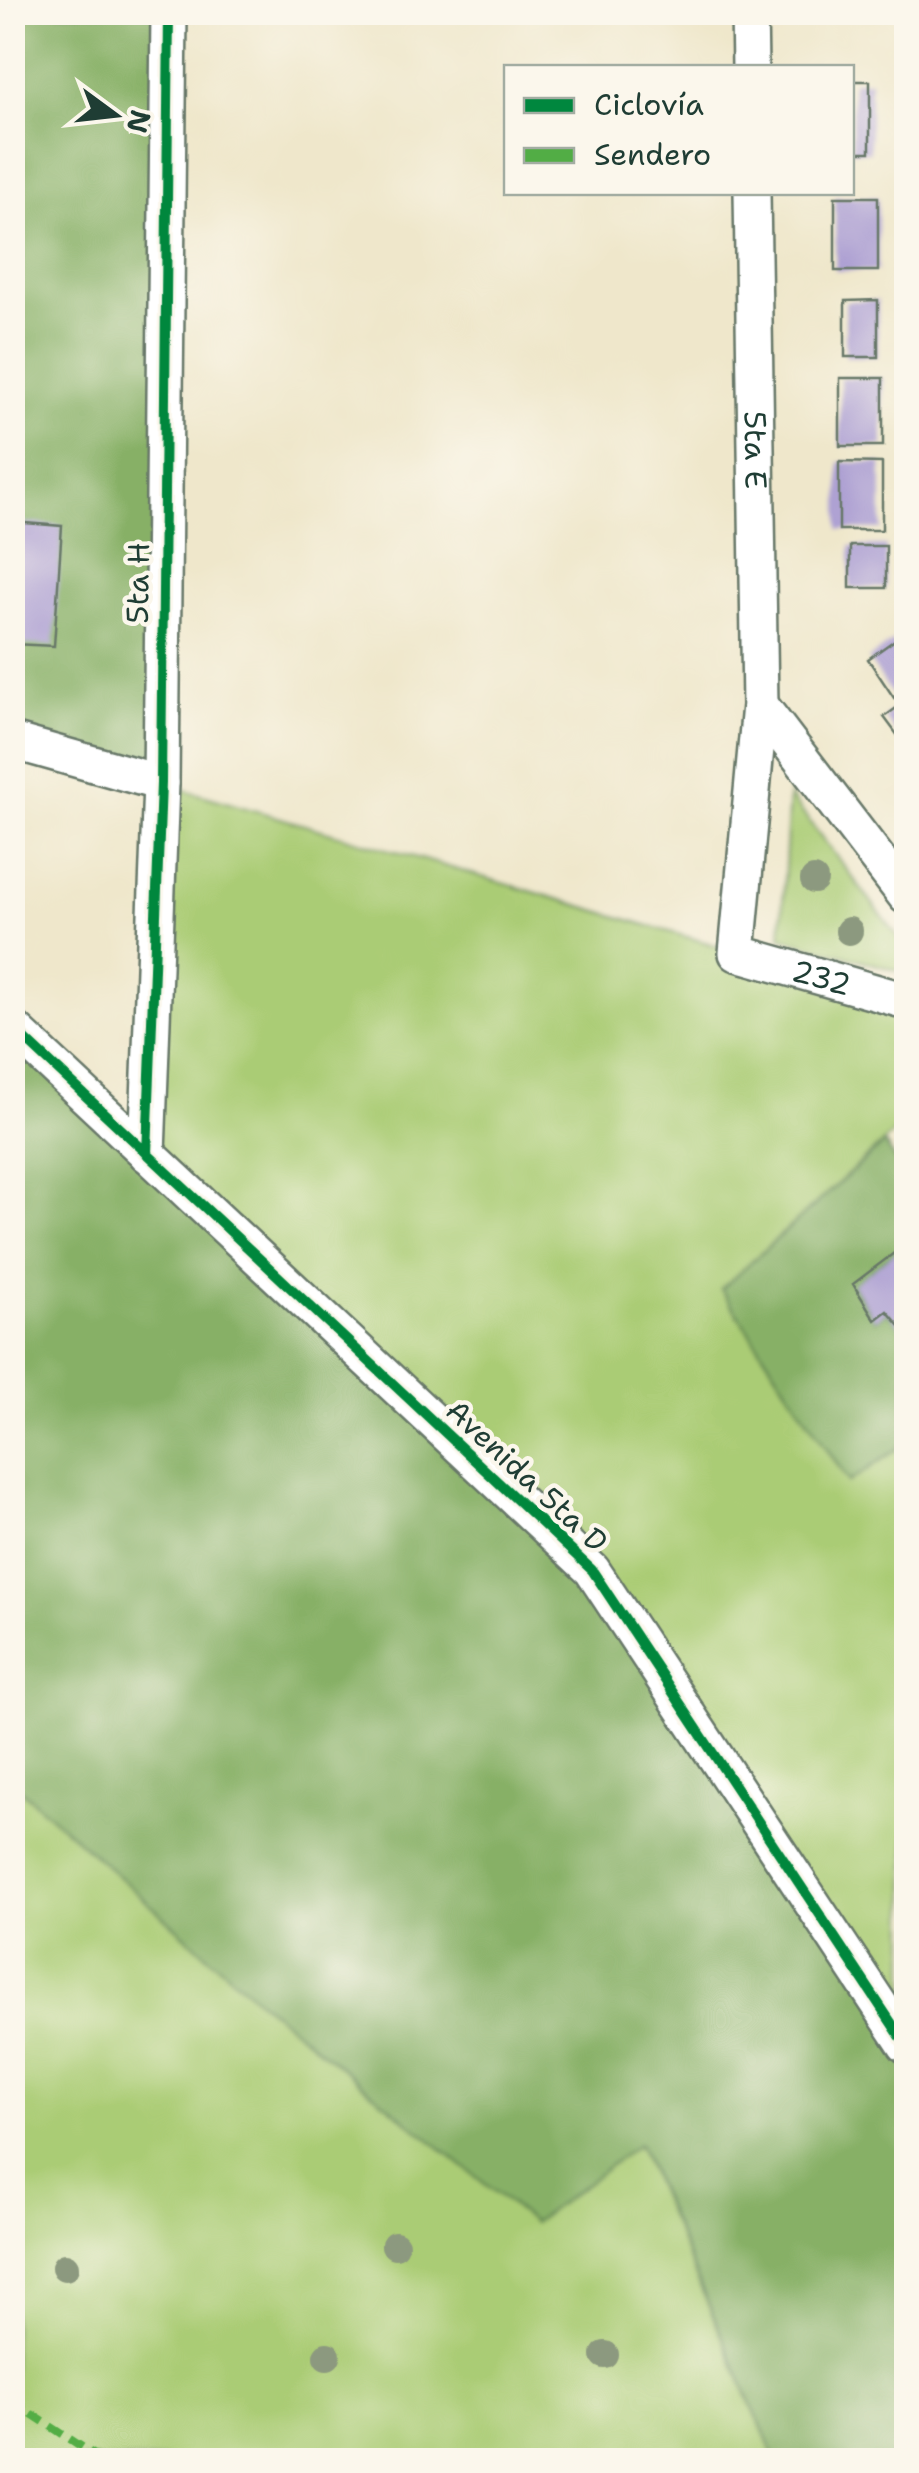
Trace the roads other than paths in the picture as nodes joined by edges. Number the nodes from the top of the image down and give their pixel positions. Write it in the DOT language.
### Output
graph roads {
  1 [pos="168,12"];
  2 [pos="749,12"];
  3 [pos="750,65"];
  4 [pos="752,195"];
  5 [pos="760,705"];
  6 [pos="12,741"];
  7 [pos="162,784"];
  8 [pos="906,896"];
  9 [pos="737,953"];
  10 [pos="906,1001"];
  11 [pos="12,1028"];
  12 [pos="148,1154"];
  13 [pos="906,2045"];
  1 -- 7 [label="street, 5ta H"];
  2 -- 3 [label="street"];
  4 -- 5 [label="street, 5ta E"];
  5 -- 8 [label="street"];
  5 -- 9 [label="street, 5ta E"];
  6 -- 7 [label="street"];
  7 -- 12 [label="street, 5ta H"];
  9 -- 10 [label="street, 232"];
  11 -- 12 [label="street, Avenida 5ta D"];
  12 -- 13 [label="street, Avenida 5ta D"];
}
